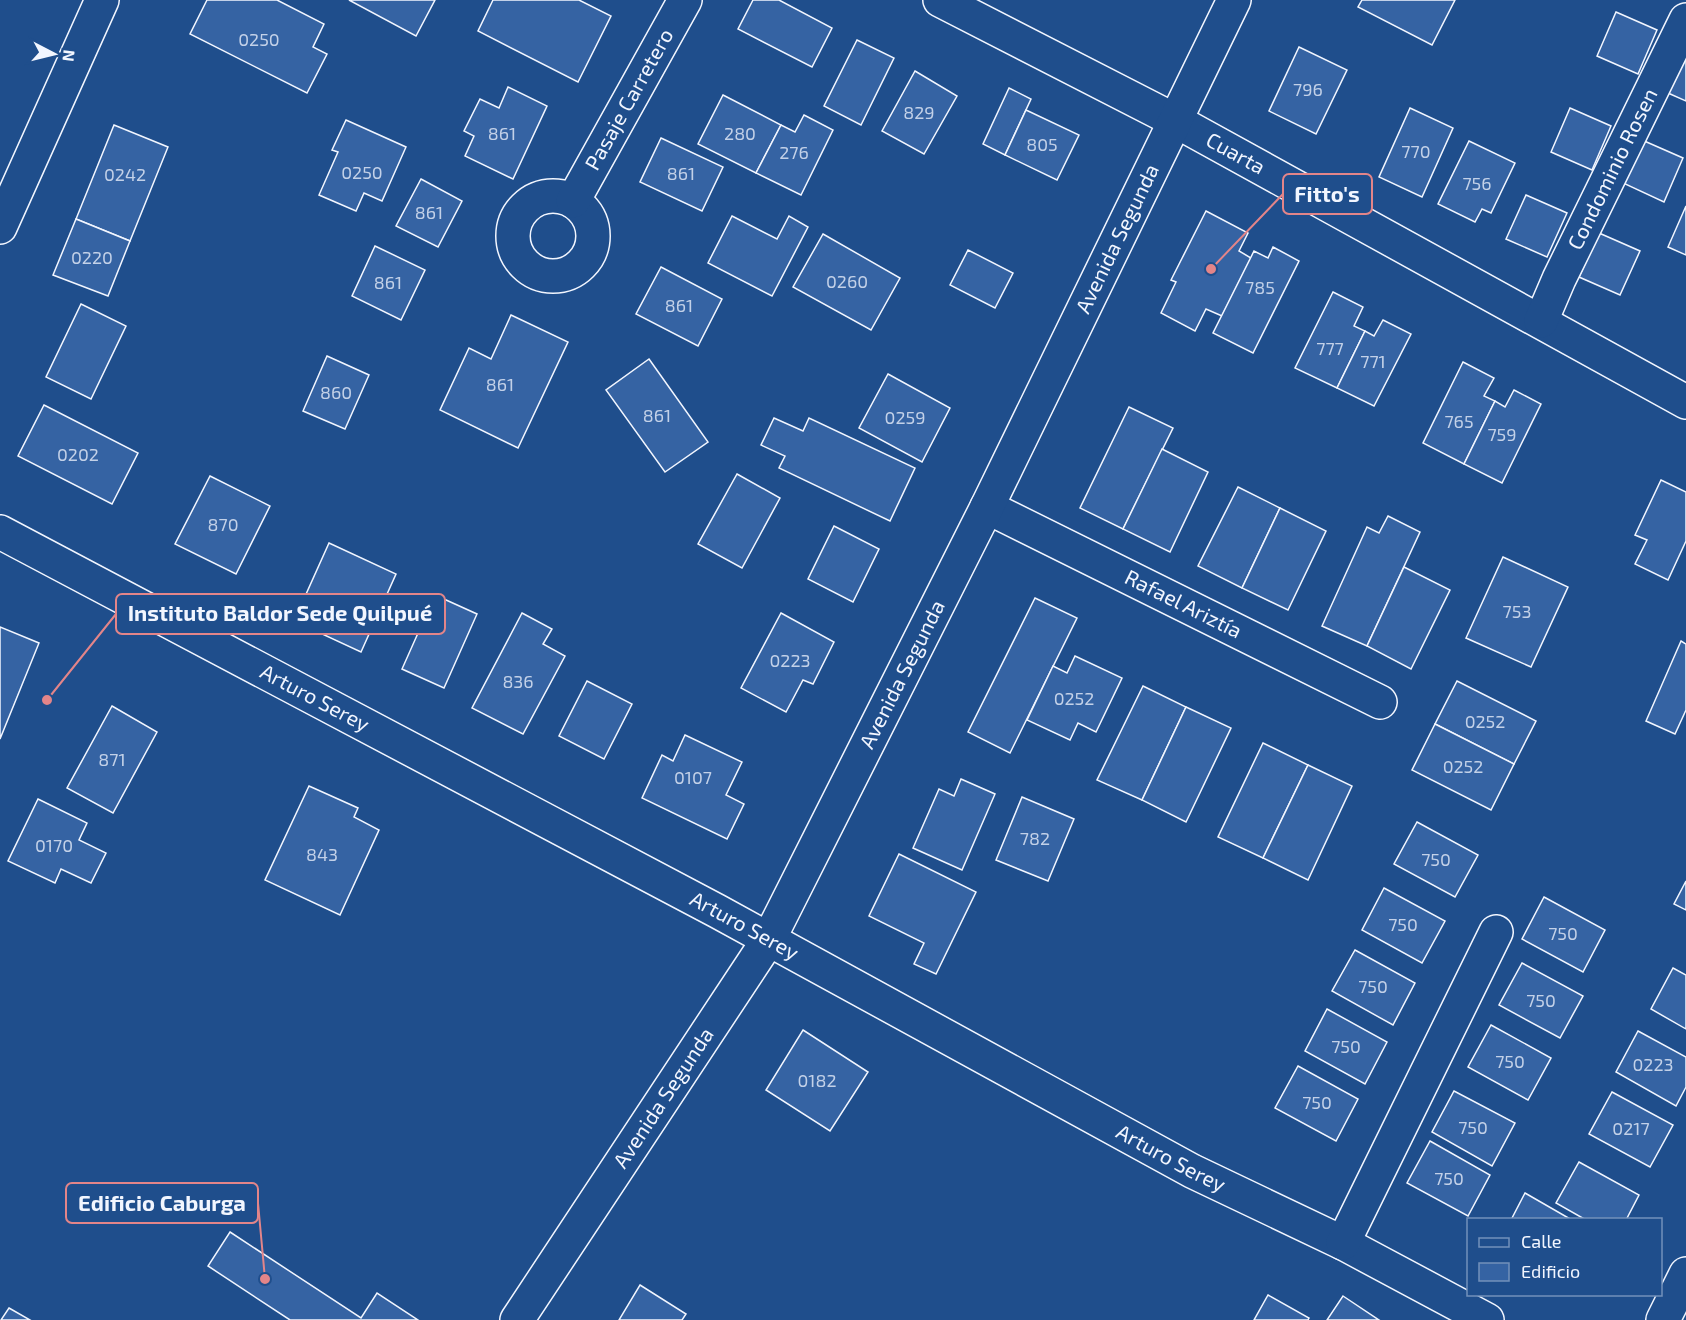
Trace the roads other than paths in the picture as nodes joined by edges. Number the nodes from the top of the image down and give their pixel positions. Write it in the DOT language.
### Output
graph roads {
  1 [pos="102,0"];
  2 [pos="685,0"];
  3 [pos="940,0"];
  4 [pos="1234,0"];
  5 [pos="1686,20"];
  6 [pos="1176,121"];
  7 [pos="573,201"];
  8 [pos="0,227"];
  9 [pos="1541,321"];
  10 [pos="1686,402"];
  11 [pos="987,507"];
  12 [pos="0,532"];
  13 [pos="1380,702"];
  14 [pos="1496,932"];
  15 [pos="769,939"];
  16 [pos="1343,1243"];
  17 [pos="1686,1274"];
  18 [pos="517,1320"];
  19 [pos="1487,1320"];
  20 [pos="1663,1320"];
  1 -- 8 [label="street"];
  2 -- 7 [label="street, Pasaje Carretero"];
  3 -- 6 [label="street, Cuarta"];
  4 -- 6 [label="street, Avenida Segunda"];
  5 -- 9 [label="street, Condominio Rosen"];
  6 -- 9 [label="street, Cuarta"];
  6 -- 11 [label="street, Avenida Segunda"];
  9 -- 10 [label="street, Cuarta"];
  11 -- 13 [label="street, Rafael Ariztía"];
  11 -- 15 [label="street, Avenida Segunda"];
  12 -- 15 [label="street, Arturo Serey"];
  14 -- 16 [label="street"];
  15 -- 16 [label="street, Arturo Serey"];
  15 -- 18 [label="street, Avenida Segunda"];
  16 -- 19 [label="street, Arturo Serey"];
  17 -- 20 [label="street"];
}
